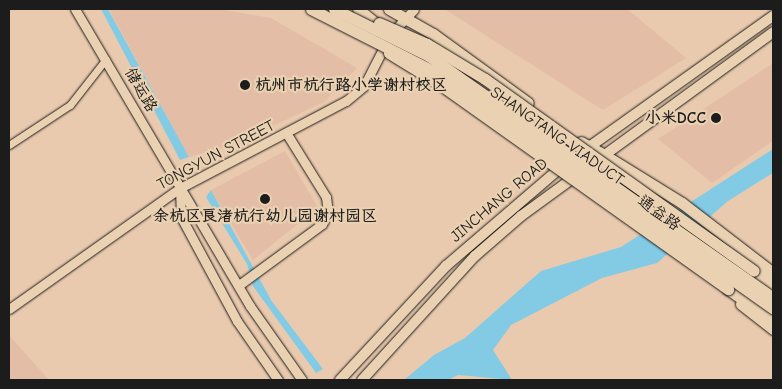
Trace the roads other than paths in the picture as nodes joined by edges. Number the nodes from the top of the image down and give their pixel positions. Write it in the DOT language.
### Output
graph roads {
  1 [pos="75,9"];
  2 [pos="310,9"];
  3 [pos="335,9"];
  4 [pos="389,9"];
  5 [pos="414,9"];
  6 [pos="356,13"];
  7 [pos="773,16"];
  8 [pos="403,18"];
  9 [pos="773,32"];
  10 [pos="390,35"];
  11 [pos="384,46"];
  12 [pos="106,59"];
  13 [pos="287,134"];
  14 [pos="9,145"];
  15 [pos="589,147"];
  16 [pos="604,155"];
  17 [pos="560,168"];
  18 [pos="574,179"];
  19 [pos="180,188"];
  20 [pos="675,251"];
  21 [pos="773,273"];
  22 [pos="238,285"];
  23 [pos="773,286"];
  24 [pos="773,291"];
  25 [pos="773,298"];
  26 [pos="773,308"];
  27 [pos="9,310"];
  28 [pos="773,319"];
  29 [pos="773,329"];
  30 [pos="278,380"];
  31 [pos="302,380"];
  32 [pos="340,380"];
  33 [pos="362,380"];
  1 -- 12 [label="street, 储运路"];
  2 -- 26 [label="main road, SHANGTANG VIADUCT, bridge"];
  2 -- 28 [label="main road, bridge"];
  3 -- 6 [label="main road, SHANGTANG VIADUCT, bridge"];
  3 -- 11 [label="main road"];
  4 -- 8 [label="main road, 通益路"];
  5 -- 8 [label="street, TONGYUN STREET"];
  6 -- 10 [label="main road"];
  6 -- 23 [label="main road, bridge"];
  6 -- 25 [label="main road, SHANGTANG VIADUCT, bridge"];
  7 -- 15 [label="main road, JINCHANG ROAD"];
  8 -- 10 [label="street, TONGYUN STREET"];
  8 -- 15 [label="main road, 通益路"];
  9 -- 16 [label="main road, JINCHANG ROAD"];
  10 -- 11 [label="street, TONGYUN STREET"];
  10 -- 17 [label="main road"];
  11 -- 13 [label="street, TONGYUN STREET"];
  11 -- 17 [label="main road"];
  12 -- 14 [label="street"];
  12 -- 19 [label="street, 储运路"];
  13 -- 19 [label="street, TONGYUN STREET"];
  13 -- 22 [label="street"];
  15 -- 16 [label="main road, 通益路"];
  15 -- 17 [label="main road, JINCHANG ROAD"];
  16 -- 18 [label="main road, JINCHANG ROAD"];
  16 -- 21 [label="main road"];
  16 -- 24 [label="main road, 通益路, bridge"];
  17 -- 18 [label="main road"];
  17 -- 32 [label="main road, JINCHANG ROAD"];
  18 -- 20 [label="main road"];
  18 -- 33 [label="main road, JINCHANG ROAD"];
  19 -- 22 [label="street, 储运路"];
  19 -- 27 [label="street, TONGYUN STREET"];
  19 -- 30 [label="street"];
  20 -- 28 [label="main road, 通益路"];
  20 -- 29 [label="main road"];
  22 -- 31 [label="street, 储运路"];
}
